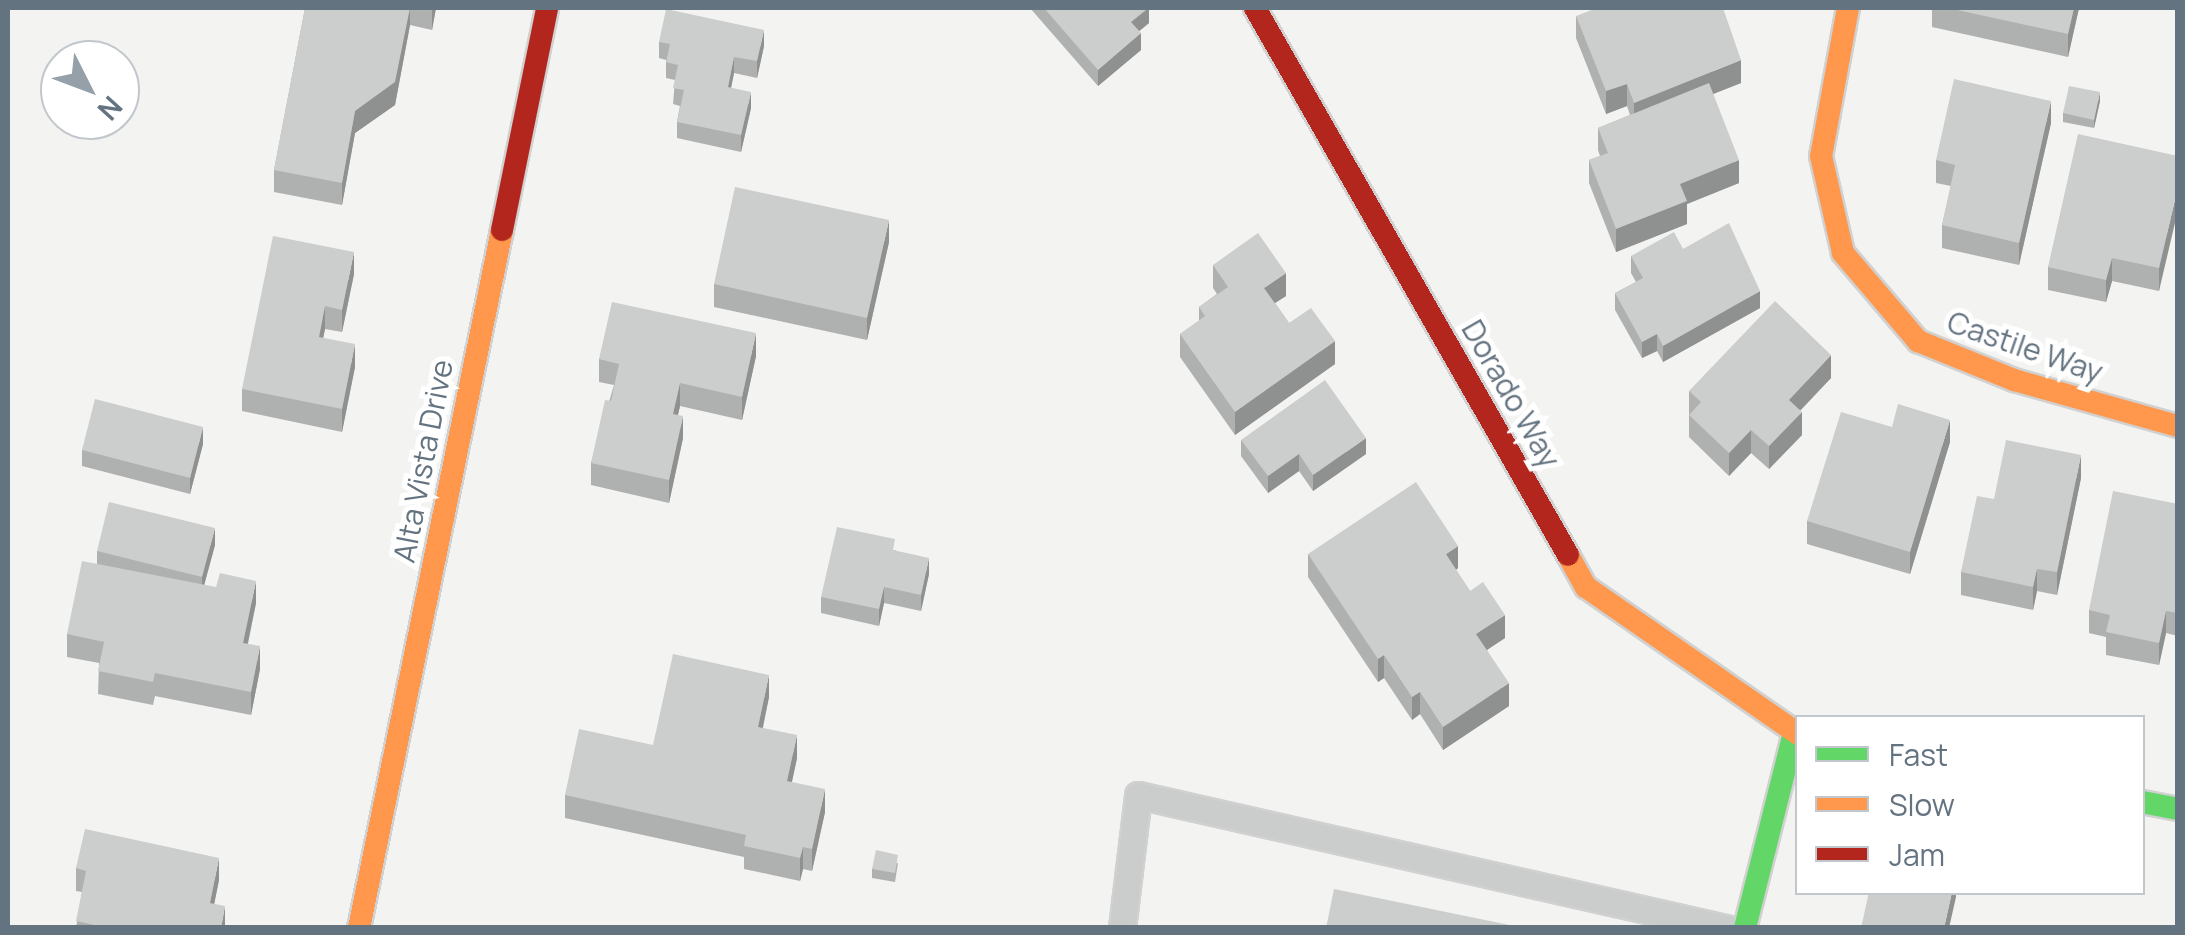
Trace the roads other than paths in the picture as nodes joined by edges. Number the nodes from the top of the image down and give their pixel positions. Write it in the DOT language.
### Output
graph roads {
  1 [pos="547,8"];
  2 [pos="1255,8"];
  3 [pos="1848,8"];
  4 [pos="2178,426"];
  5 [pos="1795,732"];
  6 [pos="1795,737"];
  7 [pos="2145,803"];
  8 [pos="2178,809"];
  9 [pos="359,928"];
  10 [pos="1122,928"];
  11 [pos="1726,928"];
  12 [pos="1746,928"];
  1 -- 9 [label="street, Alta Vista Drive"];
  2 -- 5 [label="street, Dorado Way"];
  3 -- 4 [label="street, Castile Way"];
  6 -- 12 [label="street"];
  7 -- 8 [label="street"];
  10 -- 11 [label="lane"];
}
